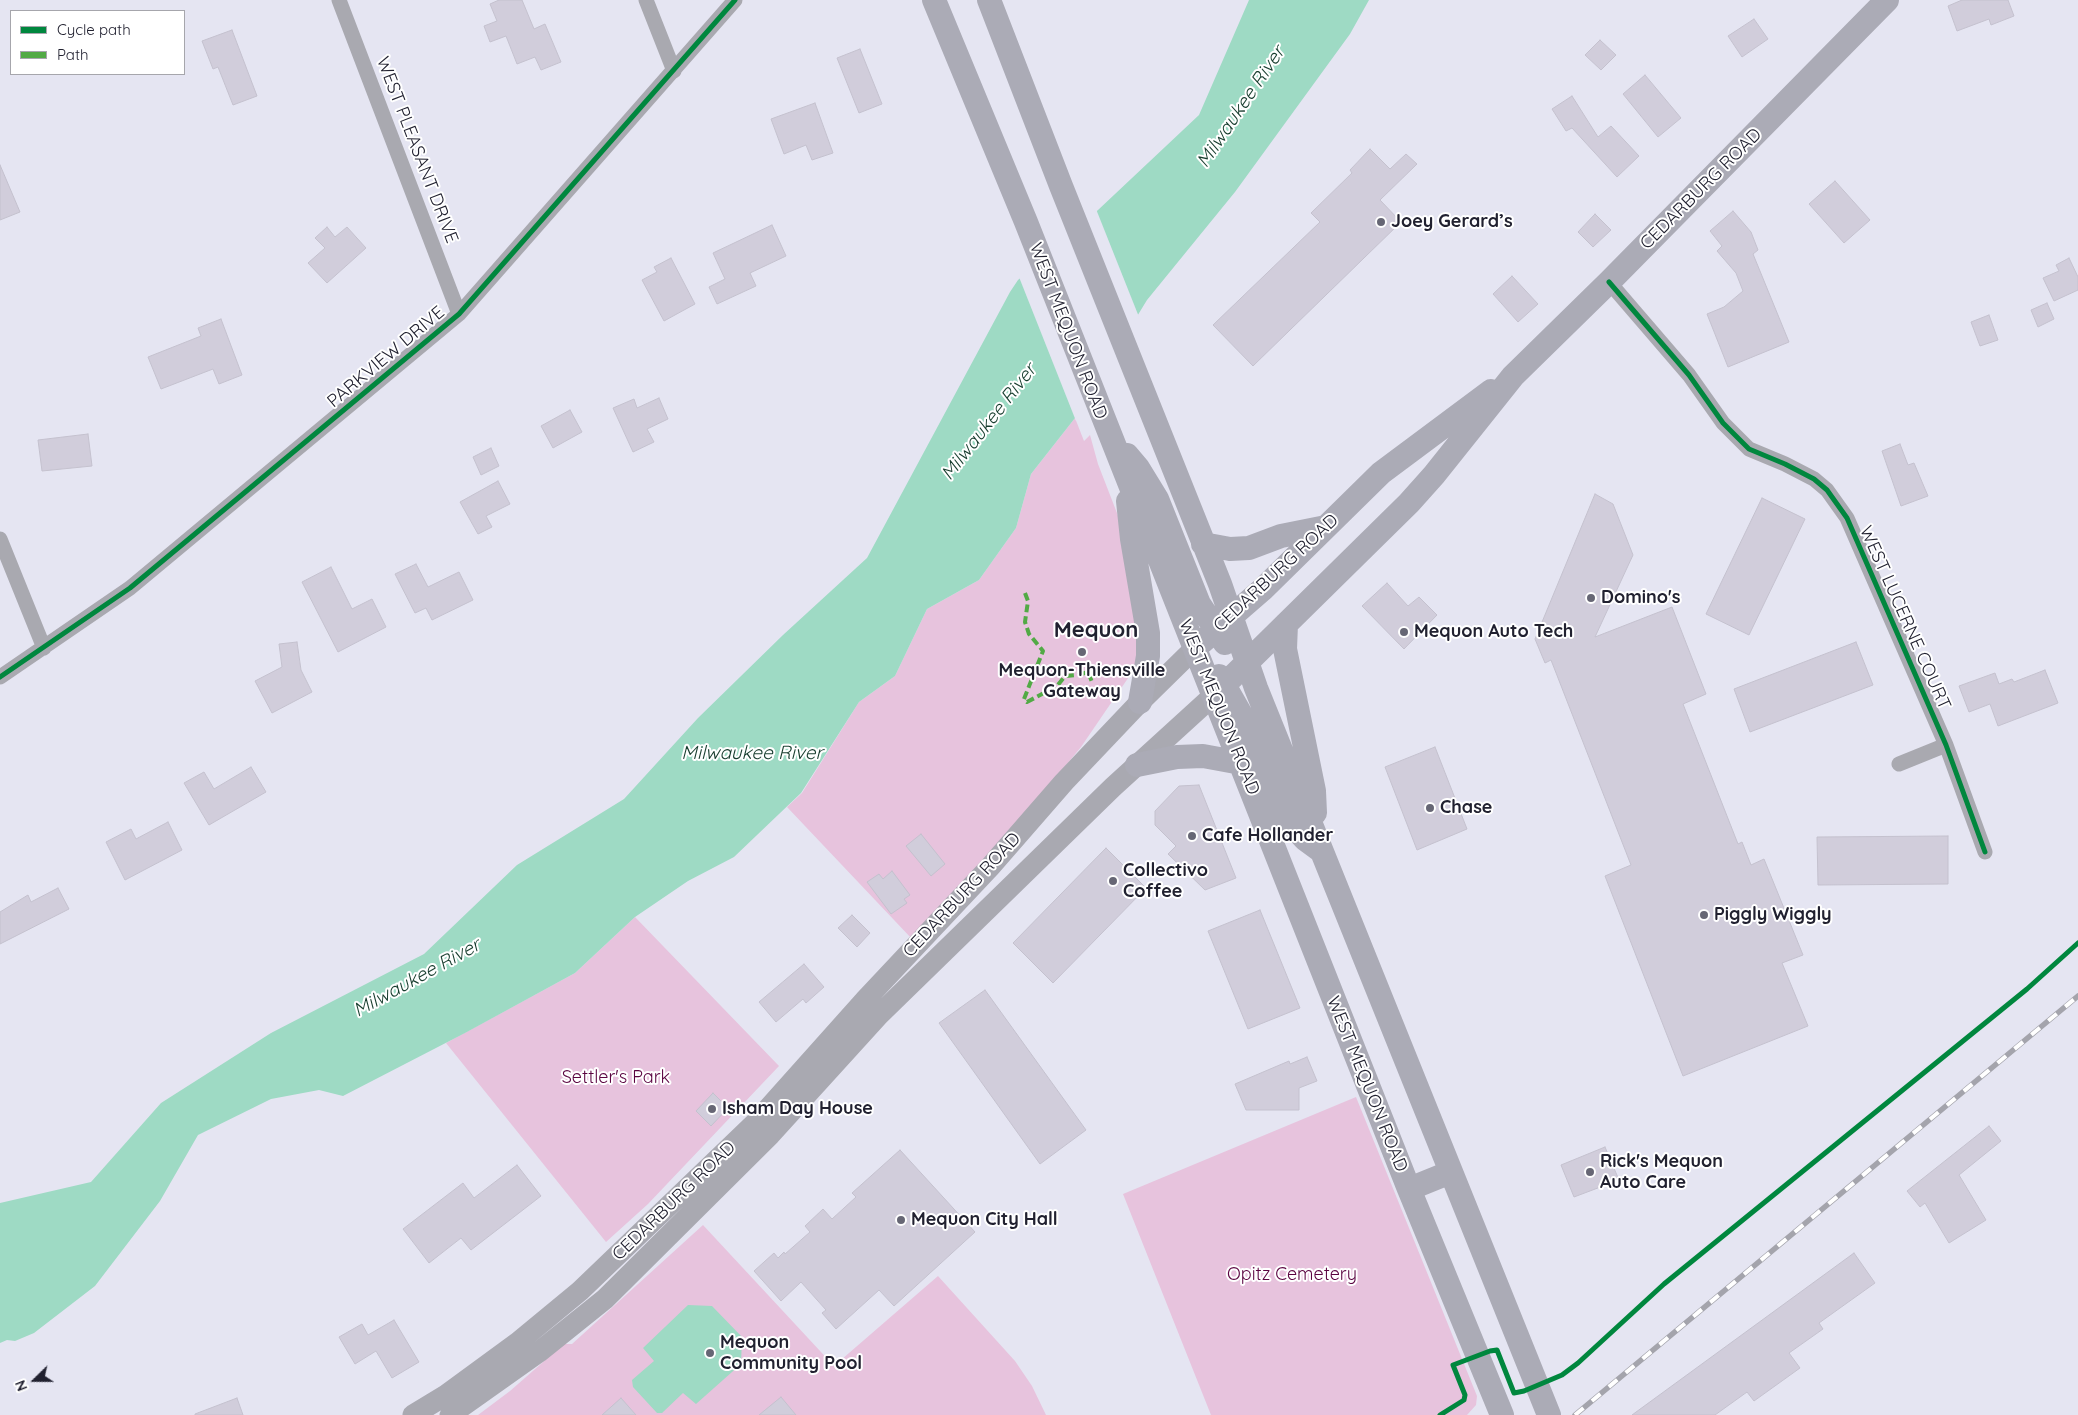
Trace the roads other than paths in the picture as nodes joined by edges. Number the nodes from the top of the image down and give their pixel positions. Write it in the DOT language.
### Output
graph roads {
  1 [pos="339,0"];
  2 [pos="646,0"];
  3 [pos="735,0"];
  4 [pos="934,0"];
  5 [pos="990,0"];
  6 [pos="1887,0"];
  7 [pos="674,72"];
  8 [pos="1609,282"];
  9 [pos="460,314"];
  10 [pos="1513,376"];
  11 [pos="1106,427"];
  12 [pos="1126,474"];
  13 [pos="1326,527"];
  14 [pos="0,539"];
  15 [pos="1203,544"];
  16 [pos="1223,624"];
  17 [pos="1286,624"];
  18 [pos="44,648"];
  19 [pos="1196,648"];
  20 [pos="1247,662"];
  21 [pos="0,677"];
  22 [pos="1219,690"];
  23 [pos="1140,702"];
  24 [pos="1946,745"];
  25 [pos="1241,764"];
  26 [pos="1899,764"];
  27 [pos="1137,765"];
  28 [pos="1320,844"];
  29 [pos="1985,852"];
  30 [pos="1451,1172"];
  31 [pos="1409,1189"];
  32 [pos="413,1415"];
  33 [pos="450,1415"];
  34 [pos="1502,1415"];
  35 [pos="1549,1415"];
  1 -- 9 [label="street, WEST PLEASANT DRIVE"];
  2 -- 7 [label="street"];
  3 -- 7 [label="street, PARKVIEW DRIVE"];
  4 -- 11 [label="main road, WEST MEQUON ROAD"];
  5 -- 15 [label="main road"];
  6 -- 8 [label="main road, CEDARBURG ROAD"];
  7 -- 9 [label="street, PARKVIEW DRIVE"];
  8 -- 10 [label="main road, CEDARBURG ROAD"];
  8 -- 24 [label="street, WEST LUCERNE COURT"];
  9 -- 18 [label="street, PARKVIEW DRIVE"];
  10 -- 13 [label="main road, CEDARBURG ROAD"];
  10 -- 17 [label="main road, CEDARBURG ROAD"];
  11 -- 12 [label="main road, WEST MEQUON ROAD"];
  11 -- 16 [label="main road"];
  12 -- 19 [label="main road, WEST MEQUON ROAD"];
  12 -- 23 [label="main road"];
  13 -- 15 [label="main road"];
  13 -- 16 [label="main road, CEDARBURG ROAD"];
  14 -- 18 [label="street"];
  15 -- 16 [label="main road"];
  16 -- 19 [label="main road, CEDARBURG ROAD"];
  16 -- 20 [label="main road"];
  17 -- 20 [label="main road, CEDARBURG ROAD"];
  17 -- 28 [label="main road"];
  18 -- 21 [label="street, PARKVIEW DRIVE"];
  19 -- 22 [label="main road, WEST MEQUON ROAD"];
  19 -- 23 [label="main road, CEDARBURG ROAD"];
  20 -- 22 [label="main road, CEDARBURG ROAD"];
  20 -- 28 [label="main road"];
  22 -- 25 [label="main road, WEST MEQUON ROAD"];
  22 -- 27 [label="main road, CEDARBURG ROAD"];
  22 -- 28 [label="main road"];
  23 -- 32 [label="main road, CEDARBURG ROAD"];
  24 -- 26 [label="street"];
  24 -- 29 [label="street, WEST LUCERNE COURT"];
  25 -- 27 [label="main road"];
  25 -- 31 [label="main road, WEST MEQUON ROAD"];
  27 -- 33 [label="main road, CEDARBURG ROAD"];
  28 -- 30 [label="main road"];
  30 -- 31 [label="main road"];
  30 -- 35 [label="main road"];
  31 -- 34 [label="main road, WEST MEQUON ROAD"];
}
